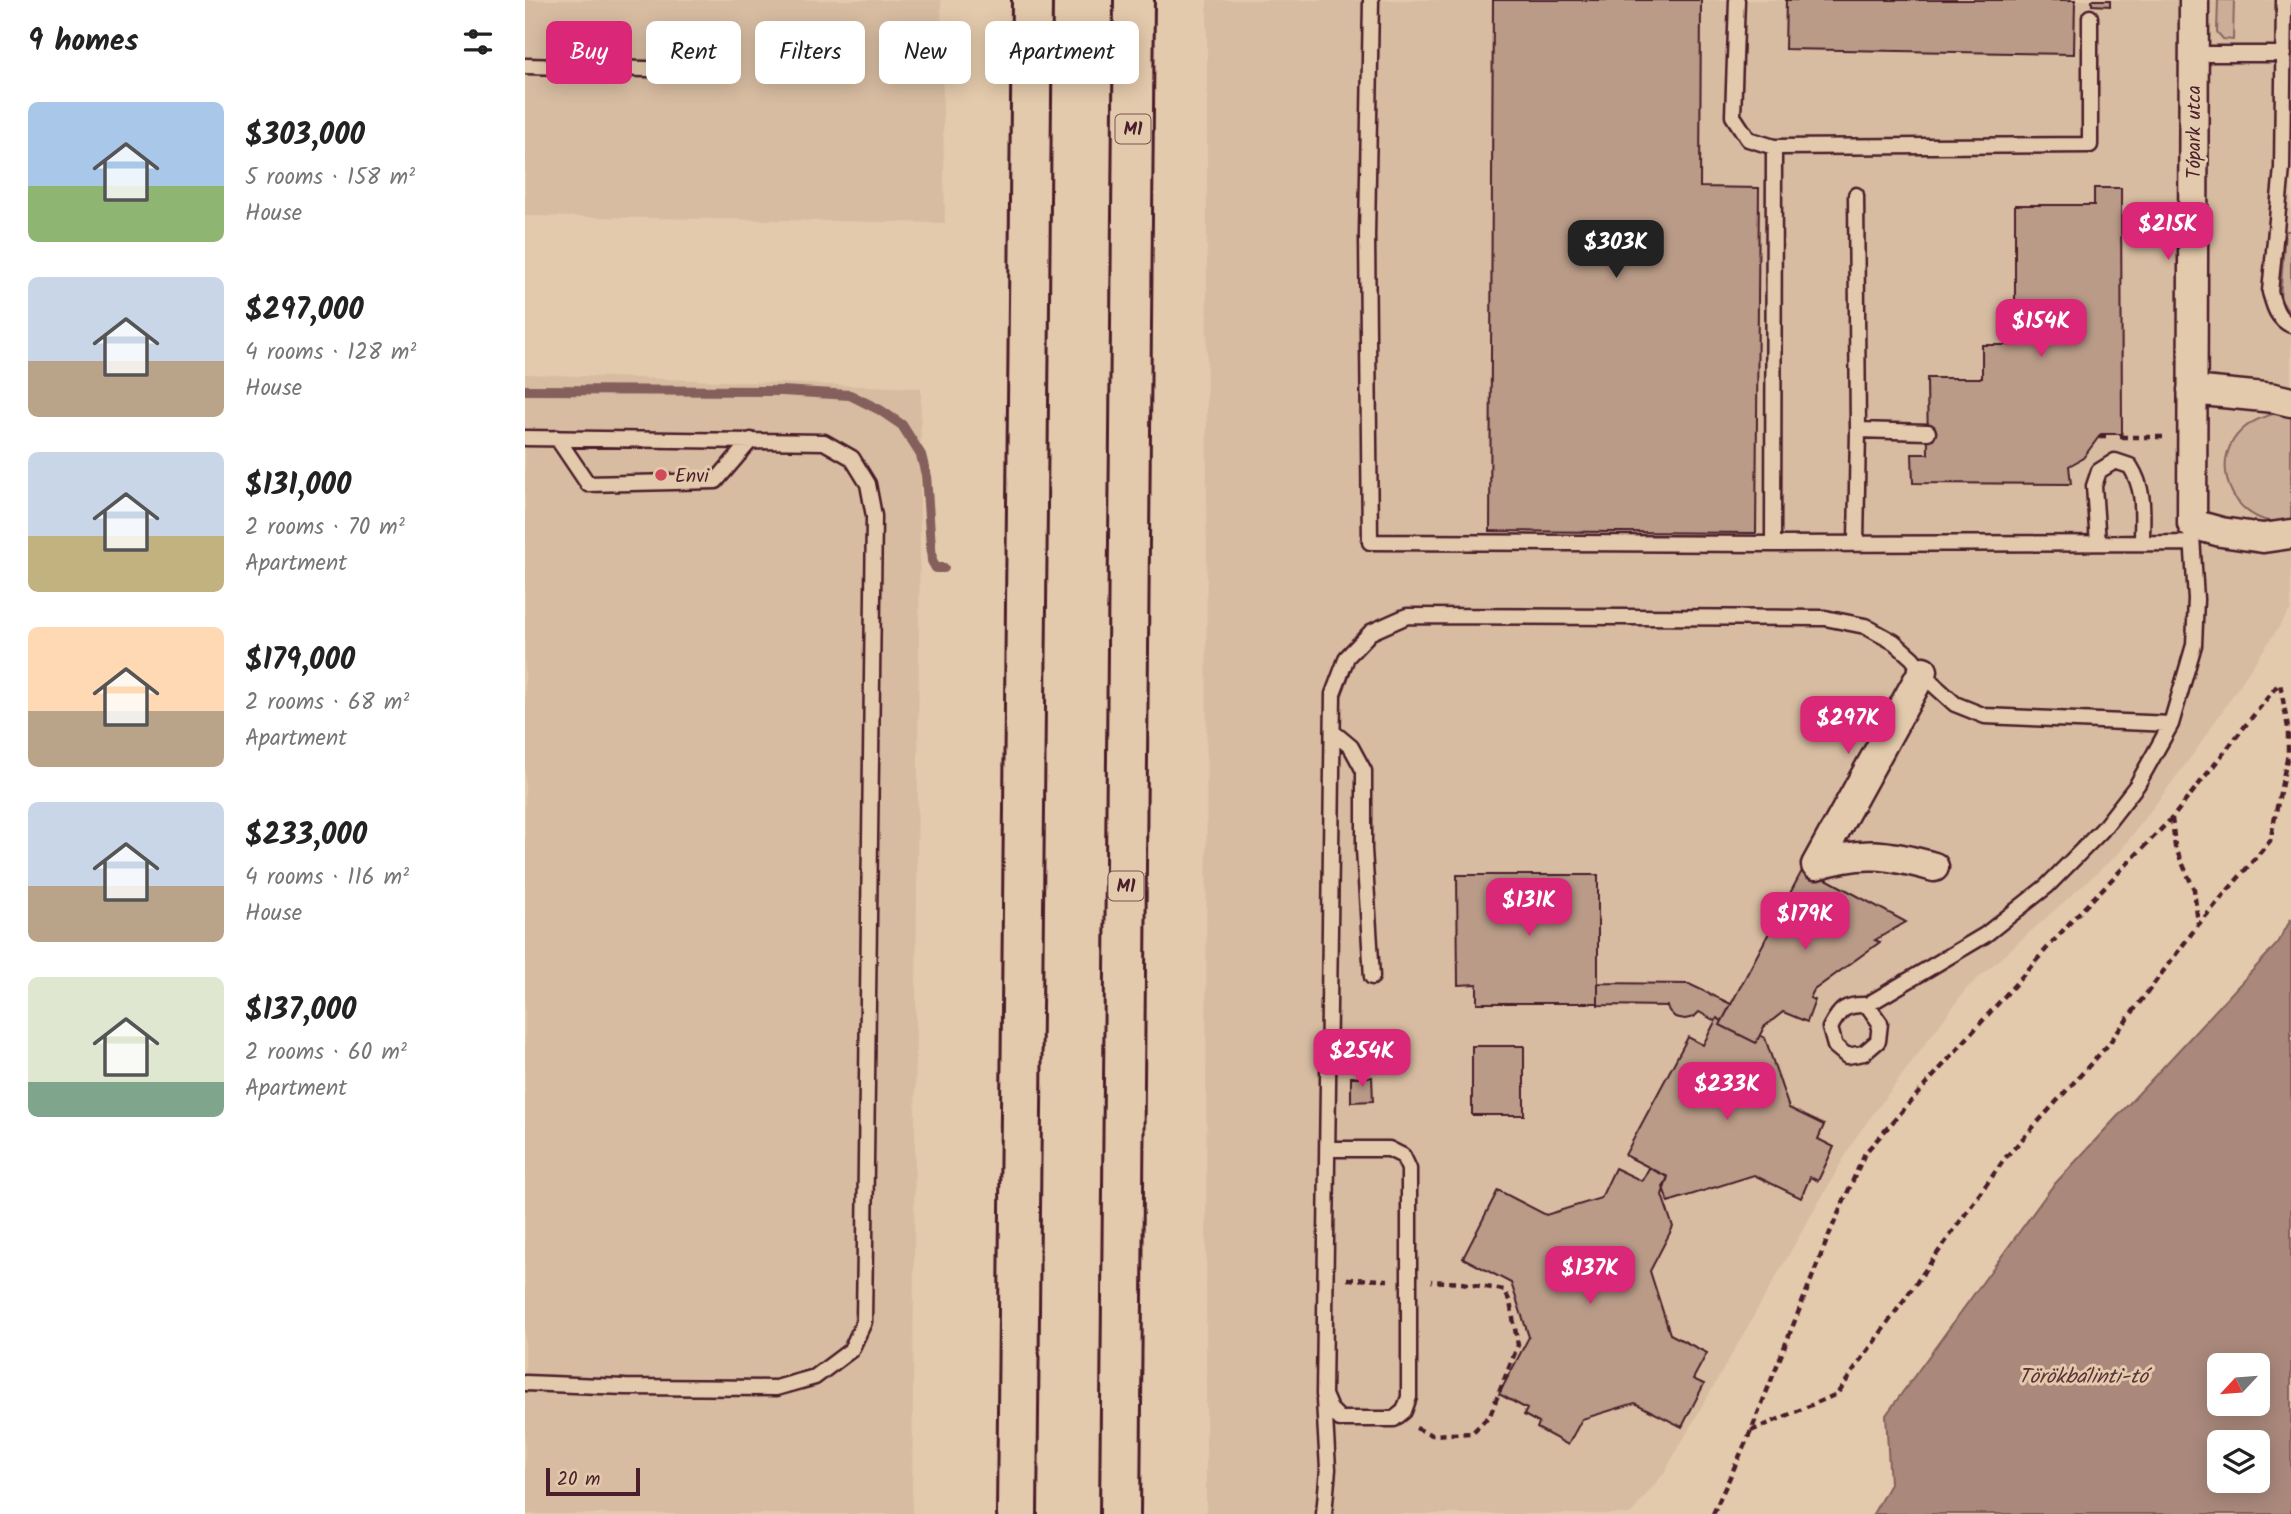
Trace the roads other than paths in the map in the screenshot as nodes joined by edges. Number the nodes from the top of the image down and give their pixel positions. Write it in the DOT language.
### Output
graph roads {
  1 [pos="1032,0"];
  2 [pos="1135,0"];
  3 [pos="1371,0"];
  4 [pos="1737,0"];
  5 [pos="2194,0"];
  6 [pos="2284,0"];
  7 [pos="2090,17"];
  8 [pos="2194,54"];
  9 [pos="2284,54"];
  10 [pos="525,66"];
  11 [pos="646,69"];
  12 [pos="1774,147"];
  13 [pos="1856,195"];
  14 [pos="2291,325"];
  15 [pos="2192,390"];
  16 [pos="2291,402"];
  17 [pos="1858,430"];
  18 [pos="1928,432"];
  19 [pos="525,438"];
  20 [pos="557,438"];
  21 [pos="751,440"];
  22 [pos="2192,534"];
  23 [pos="2291,534"];
  24 [pos="2098,543"];
  25 [pos="2142,543"];
  26 [pos="1773,544"];
  27 [pos="1856,544"];
  28 [pos="1923,671"];
  29 [pos="2171,724"];
  30 [pos="1333,732"];
  31 [pos="1934,867"];
  32 [pos="1372,977"];
  33 [pos="1867,1004"];
  34 [pos="1327,1149"];
  35 [pos="525,1383"];
  36 [pos="1324,1395"];
  37 [pos="1017,1514"];
  38 [pos="1120,1514"];
  39 [pos="1324,1514"];
  1 -- 37 [label="highway"];
  2 -- 38 [label="highway, M1"];
  3 -- 26 [label="lane"];
  4 -- 12 [label="lane"];
  5 -- 8 [label="street, Tópark utca"];
  6 -- 9 [label="lane"];
  7 -- 12 [label="lane"];
  8 -- 9 [label="lane"];
  8 -- 15 [label="street, Tópark utca"];
  9 -- 14 [label="lane"];
  10 -- 11 [label="lane"];
  12 -- 26 [label="lane"];
  13 -- 17 [label="lane"];
  15 -- 16 [label="street"];
  15 -- 22 [label="street, Tópark utca"];
  17 -- 18 [label="lane"];
  17 -- 27 [label="lane"];
  19 -- 20 [label="lane"];
  20 -- 21 [label="lane"];
  20 -- 21 [label="lane"];
  21 -- 35 [label="lane"];
  22 -- 23 [label="street"];
  22 -- 25 [label="lane"];
  22 -- 29 [label="lane"];
  24 -- 25 [label="lane"];
  24 -- 25 [label="lane"];
  24 -- 27 [label="lane"];
  26 -- 27 [label="lane"];
  28 -- 29 [label="lane"];
  28 -- 30 [label="lane"];
  28 -- 31 [label="street"];
  29 -- 33 [label="lane"];
  30 -- 32 [label="lane"];
  30 -- 34 [label="lane"];
  34 -- 36 [label="lane"];
  34 -- 36 [label="lane"];
  36 -- 39 [label="lane"];
}
